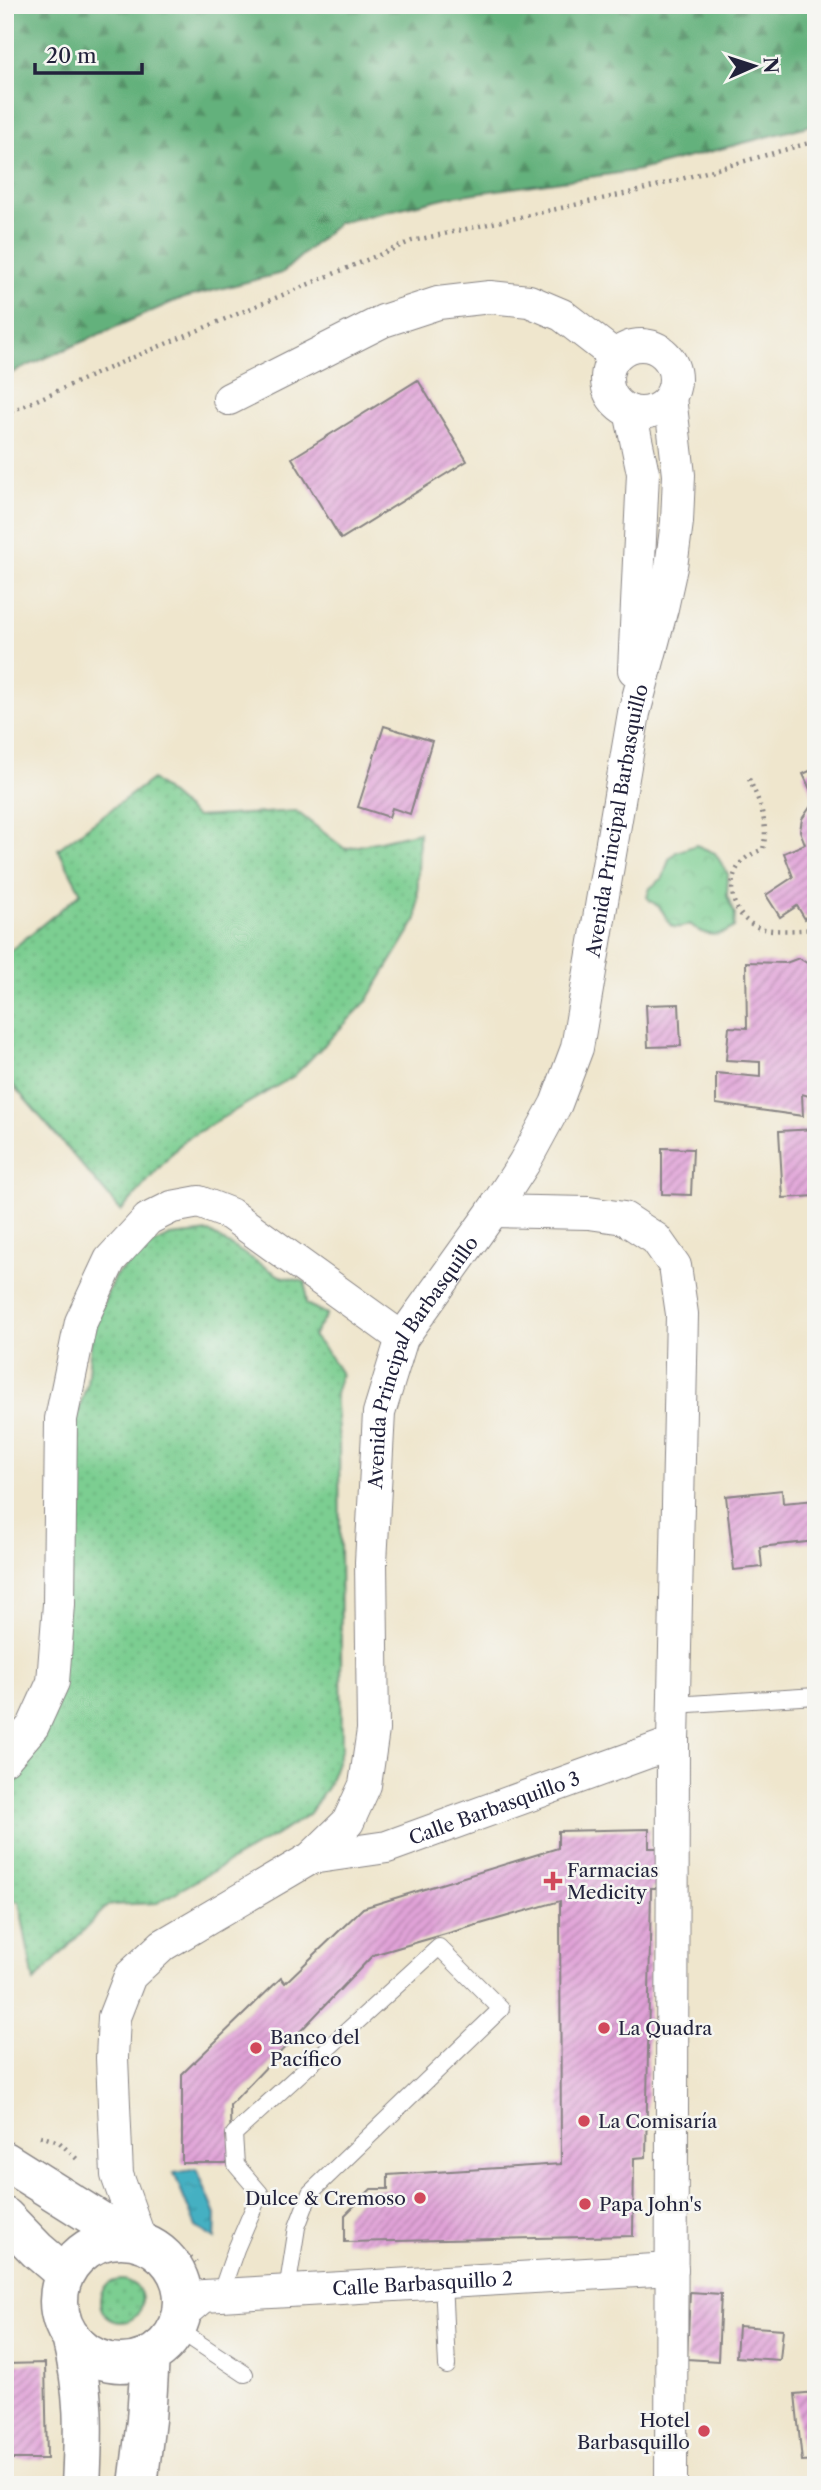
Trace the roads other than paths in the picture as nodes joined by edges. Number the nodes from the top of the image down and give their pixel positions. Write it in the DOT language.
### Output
graph roads {
  1 [pos="615,356"];
  2 [pos="670,397"];
  3 [pos="229,399"];
  4 [pos="629,411"];
  5 [pos="642,494"];
  6 [pos="678,495"];
  7 [pos="634,713"];
  8 [pos="493,1211"];
  9 [pos="402,1338"];
  10 [pos="816,1696"];
  11 [pos="674,1705"];
  12 [pos="673,1743"];
  13 [pos="5,1759"];
  14 [pos="311,1858"];
  15 [pos="5,2161"];
  16 [pos="5,2217"];
  17 [pos="135,2241"];
  18 [pos="672,2269"];
  19 [pos="65,2274"];
  20 [pos="443,2281"];
  21 [pos="287,2291"];
  22 [pos="220,2295"];
  23 [pos="181,2320"];
  24 [pos="71,2337"];
  25 [pos="150,2356"];
  26 [pos="447,2366"];
  27 [pos="245,2374"];
  28 [pos="82,2485"];
  29 [pos="138,2485"];
  30 [pos="671,2485"];
  1 -- 2 [label="street"];
  1 -- 3 [label="street"];
  1 -- 4 [label="street"];
  2 -- 4 [label="street"];
  2 -- 6 [label="street, Avenida Principal Barbasquillo"];
  4 -- 5 [label="street"];
  5 -- 6 [label="street"];
  5 -- 7 [label="street"];
  6 -- 7 [label="street, Avenida Principal Barbasquillo"];
  7 -- 8 [label="street, Avenida Principal Barbasquillo"];
  8 -- 9 [label="street, Avenida Principal Barbasquillo"];
  8 -- 11 [label="street"];
  9 -- 13 [label="street"];
  9 -- 14 [label="street, Avenida Principal Barbasquillo"];
  10 -- 11 [label="lane"];
  11 -- 12 [label="street"];
  12 -- 14 [label="street, Calle Barbasquillo 3"];
  12 -- 18 [label="street"];
  14 -- 17 [label="street, Avenida Principal Barbasquillo"];
  15 -- 17 [label="main road"];
  16 -- 19 [label="main road"];
  17 -- 19 [label="main road"];
  17 -- 23 [label="main road"];
  18 -- 20 [label="street, Calle Barbasquillo 2"];
  18 -- 30 [label="street"];
  19 -- 24 [label="main road"];
  20 -- 21 [label="street, Calle Barbasquillo 2"];
  20 -- 26 [label="lane"];
  21 -- 22 [label="street, Calle Barbasquillo 2"];
  21 -- 22 [label="lane"];
  22 -- 23 [label="street, Calle Barbasquillo 2"];
  23 -- 25 [label="main road"];
  23 -- 27 [label="lane"];
  24 -- 25 [label="main road"];
  24 -- 28 [label="main road"];
  25 -- 29 [label="main road"];
}
